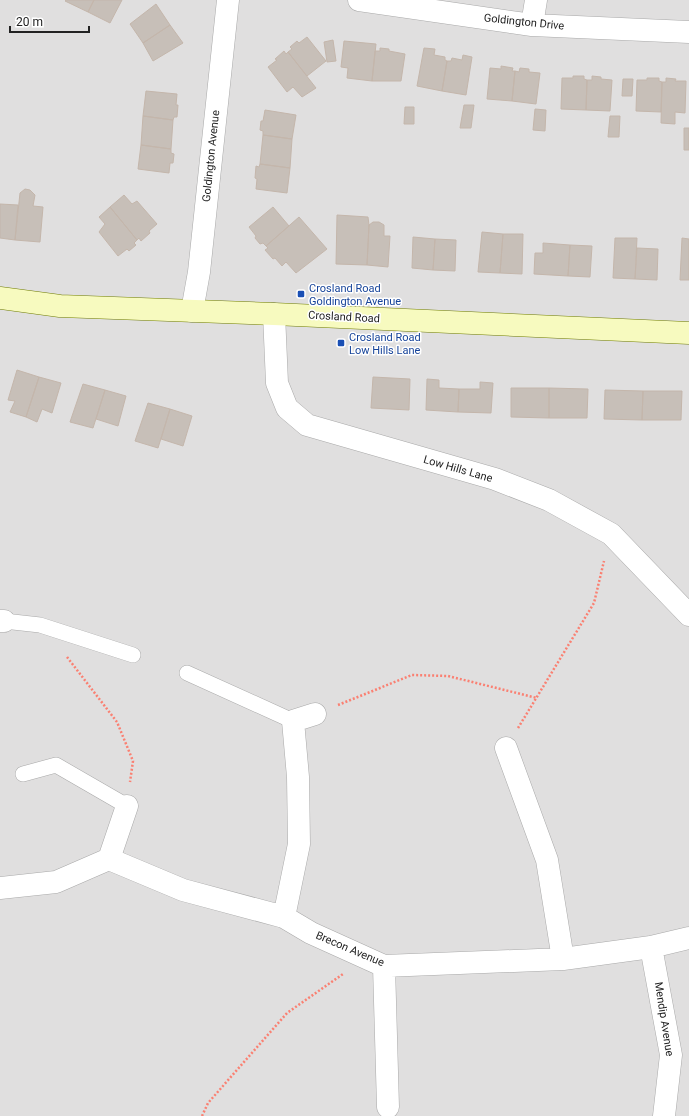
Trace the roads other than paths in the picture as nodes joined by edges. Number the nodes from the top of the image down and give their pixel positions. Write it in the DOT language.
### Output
graph roads {
  1 [pos="228,0"];
  2 [pos="359,0"];
  3 [pos="536,0"];
  4 [pos="532,26"];
  5 [pos="689,32"];
  6 [pos="0,298"];
  7 [pos="192,311"];
  8 [pos="274,314"];
  9 [pos="689,333"];
  10 [pos="689,615"];
  11 [pos="2,621"];
  12 [pos="133,655"];
  13 [pos="187,673"];
  14 [pos="315,714"];
  15 [pos="293,721"];
  16 [pos="506,748"];
  17 [pos="23,774"];
  18 [pos="127,806"];
  19 [pos="109,860"];
  20 [pos="0,888"];
  21 [pos="284,917"];
  22 [pos="689,938"];
  23 [pos="651,947"];
  24 [pos="563,959"];
  25 [pos="375,962"];
  26 [pos="388,1107"];
  27 [pos="664,1116"];
  1 -- 7 [label="street, Goldington Avenue"];
  2 -- 4 [label="street, Goldington Drive"];
  3 -- 4 [label="street"];
  4 -- 5 [label="street, Goldington Drive"];
  6 -- 7 [label="street, Crosland Road"];
  7 -- 8 [label="street, Crosland Road"];
  8 -- 9 [label="street, Crosland Road"];
  8 -- 10 [label="street, Low Hills Lane"];
  11 -- 12 [label="lane"];
  13 -- 15 [label="lane"];
  14 -- 15 [label="street"];
  15 -- 21 [label="street"];
  16 -- 24 [label="street"];
  17 -- 18 [label="lane"];
  18 -- 19 [label="street"];
  19 -- 20 [label="street"];
  19 -- 21 [label="street, Brecon Avenue"];
  21 -- 25 [label="street, Brecon Avenue"];
  22 -- 23 [label="street, Brecon Avenue"];
  23 -- 24 [label="street, Brecon Avenue"];
  23 -- 27 [label="street, Mendip Avenue"];
  24 -- 25 [label="street, Brecon Avenue"];
  25 -- 26 [label="street"];
}
